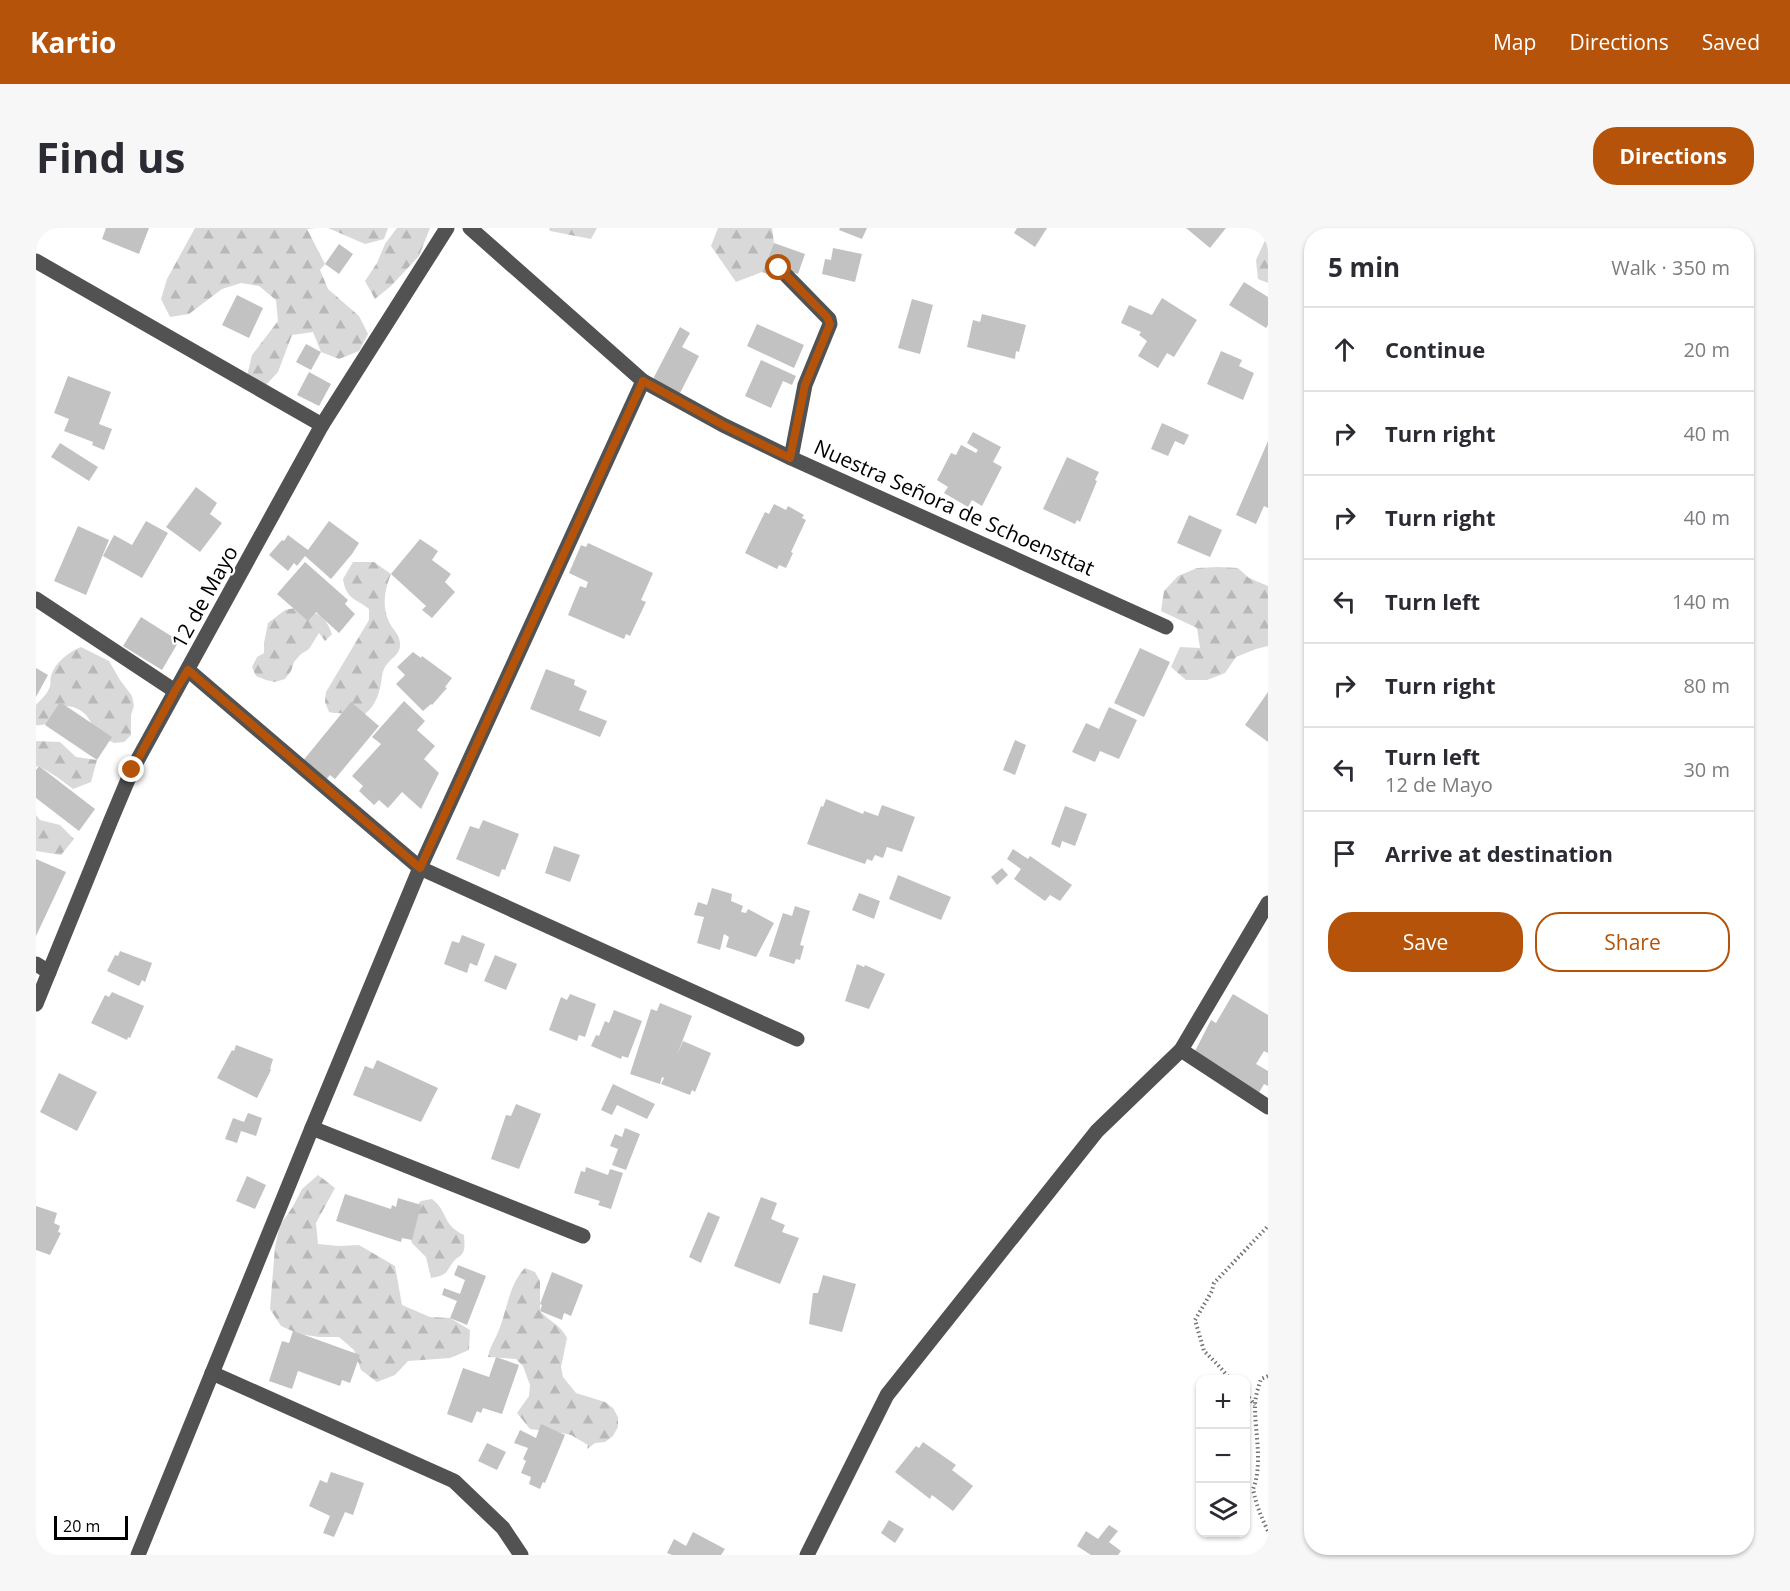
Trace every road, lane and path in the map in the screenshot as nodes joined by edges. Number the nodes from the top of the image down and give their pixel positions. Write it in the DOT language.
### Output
graph roads {
  1 [pos="447,228"];
  2 [pos="470,228"];
  3 [pos="36,261"];
  4 [pos="779,268"];
  5 [pos="643,381"];
  6 [pos="322,425"];
  7 [pos="790,458"];
  8 [pos="36,599"];
  9 [pos="1166,627"];
  10 [pos="188,670"];
  11 [pos="175,691"];
  12 [pos="420,868"];
  13 [pos="1268,903"];
  14 [pos="43,968"];
  15 [pos="36,1004"];
  16 [pos="797,1039"];
  17 [pos="1181,1050"];
  18 [pos="1268,1107"];
  19 [pos="312,1128"];
  20 [pos="1268,1226"];
  21 [pos="584,1236"];
  22 [pos="212,1373"];
  23 [pos="1227,1375"];
  24 [pos="1268,1376"];
  25 [pos="1250,1400"];
  26 [pos="1255,1406"];
  27 [pos="1268,1531"];
  28 [pos="138,1555"];
  29 [pos="520,1555"];
  30 [pos="807,1555"];
  1 -- 6 [label="street, 12 de Mayo"];
  2 -- 5 [label="street, Nuestra Señora de Schoensttat"];
  3 -- 6 [label="street"];
  4 -- 7 [label="street"];
  5 -- 7 [label="street, Nuestra Señora de Schoensttat"];
  5 -- 12 [label="street"];
  6 -- 10 [label="street, 12 de Mayo"];
  7 -- 9 [label="street, Nuestra Señora de Schoensttat"];
  8 -- 11 [label="street"];
  10 -- 11 [label="street, 12 de Mayo"];
  10 -- 12 [label="street"];
  11 -- 14 [label="street, 12 de Mayo"];
  12 -- 16 [label="street"];
  12 -- 19 [label="street"];
  13 -- 17 [label="street"];
  14 -- 15 [label="street, 12 de Mayo"];
  17 -- 18 [label="street"];
  17 -- 30 [label="street"];
  19 -- 21 [label="street"];
  19 -- 22 [label="street"];
  20 -- 23 [label="path"];
  22 -- 28 [label="street"];
  22 -- 29 [label="street"];
  24 -- 26 [label="path"];
  25 -- 26 [label="path"];
  26 -- 27 [label="path"];
}
